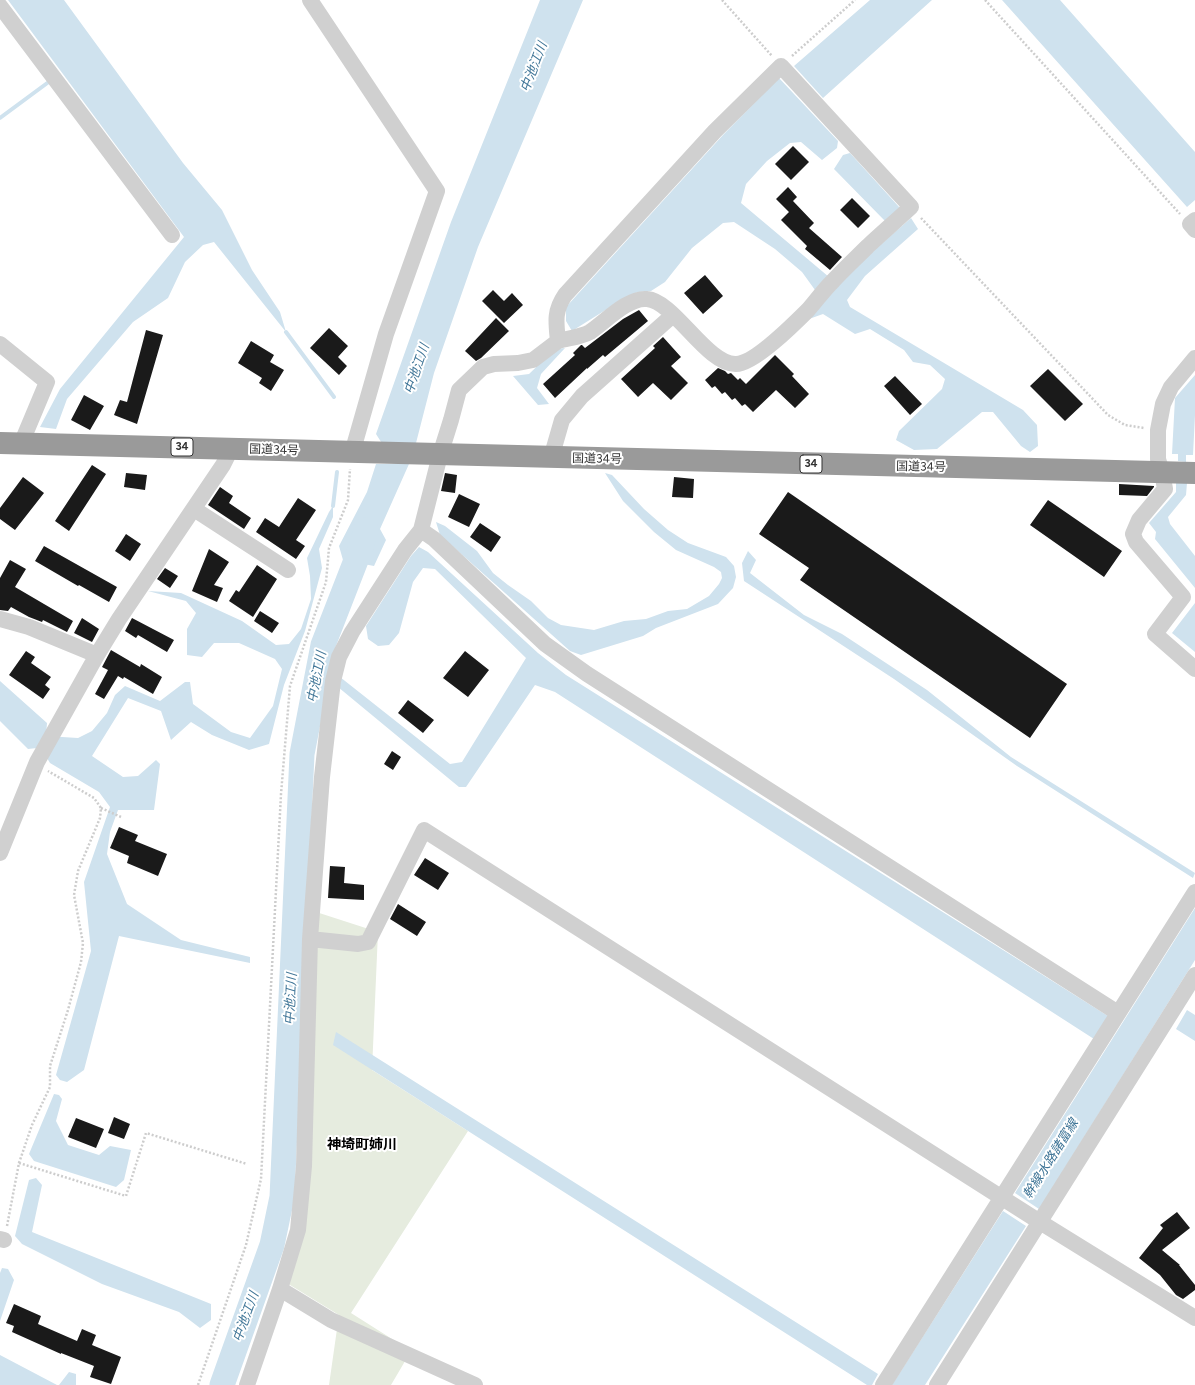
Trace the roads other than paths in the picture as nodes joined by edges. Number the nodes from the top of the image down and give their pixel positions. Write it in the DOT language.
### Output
graph roads {
  1 [pos="310,0"];
  2 [pos="0,6"];
  3 [pos="172,235"];
  4 [pos="674,316"];
  5 [pos="558,341"];
  6 [pos="0,344"];
  7 [pos="1195,358"];
  8 [pos="11,444"];
  9 [pos="231,449"];
  10 [pos="358,453"];
  11 [pos="434,455"];
  12 [pos="551,458"];
  13 [pos="1162,472"];
  14 [pos="1195,473"];
  15 [pos="194,509"];
  16 [pos="421,530"];
  17 [pos="288,570"];
  18 [pos="0,619"];
  19 [pos="97,655"];
  20 [pos="1195,669"];
  21 [pos="0,853"];
  22 [pos="1195,892"];
  23 [pos="310,939"];
  24 [pos="1195,975"];
  25 [pos="1118,1013"];
  26 [pos="1015,1205"];
  27 [pos="1040,1222"];
  28 [pos="280,1289"];
  29 [pos="1195,1318"];
  30 [pos="247,1385"];
  31 [pos="475,1385"];
  32 [pos="883,1385"];
  33 [pos="937,1385"];
  1 -- 10 [label="street"];
  2 -- 3 [label="street"];
  4 -- 5 [label="street"];
  4 -- 5 [label="street"];
  4 -- 12 [label="street"];
  5 -- 11 [label="street"];
  6 -- 8 [label="street"];
  7 -- 13 [label="street"];
  8 -- 9 [label="highway, 国道34号 / 34"];
  9 -- 10 [label="highway, 国道34号 / 34"];
  9 -- 15 [label="street"];
  10 -- 11 [label="highway, 国道34号 / 34"];
  11 -- 12 [label="highway, 国道34号 / 34"];
  11 -- 16 [label="street"];
  12 -- 13 [label="highway, 国道34号 / 34"];
  13 -- 14 [label="highway, 国道34号 / 34"];
  13 -- 20 [label="street"];
  15 -- 17 [label="street"];
  15 -- 19 [label="street"];
  16 -- 23 [label="street"];
  16 -- 25 [label="street"];
  18 -- 19 [label="street"];
  19 -- 21 [label="street"];
  22 -- 25 [label="street"];
  23 -- 26 [label="street"];
  23 -- 28 [label="street"];
  24 -- 27 [label="street"];
  25 -- 26 [label="street"];
  26 -- 27 [label="street"];
  26 -- 32 [label="street"];
  27 -- 29 [label="street"];
  27 -- 33 [label="street"];
  28 -- 30 [label="street"];
  28 -- 31 [label="street"];
}
